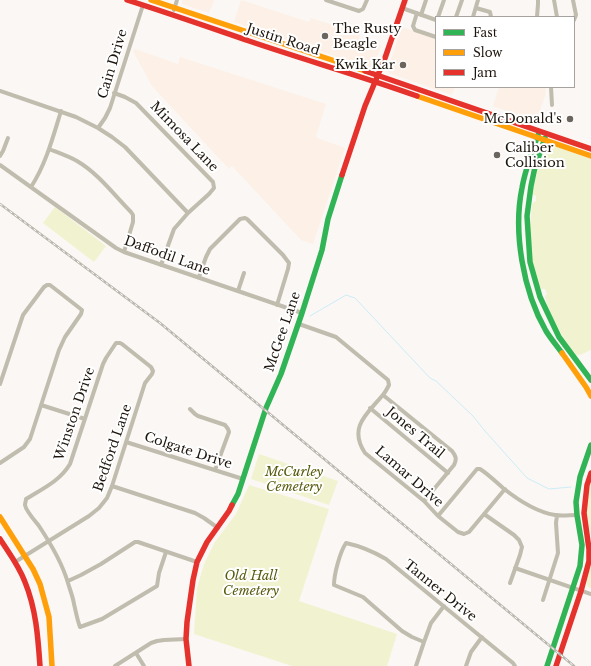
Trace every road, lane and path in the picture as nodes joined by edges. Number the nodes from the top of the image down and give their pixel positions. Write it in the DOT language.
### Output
graph roads {
  1 [pos="127,0"];
  2 [pos="151,0"];
  3 [pos="177,0"];
  4 [pos="326,0"];
  5 [pos="367,0"];
  6 [pos="405,0"];
  7 [pos="426,0"];
  8 [pos="444,0"];
  9 [pos="462,0"];
  10 [pos="478,0"];
  11 [pos="538,0"];
  12 [pos="554,0"];
  13 [pos="573,0"];
  14 [pos="143,5"];
  15 [pos="174,8"];
  16 [pos="402,8"];
  17 [pos="476,8"];
  18 [pos="172,14"];
  19 [pos="419,14"];
  20 [pos="438,16"];
  21 [pos="456,16"];
  22 [pos="473,16"];
  23 [pos="491,16"];
  24 [pos="537,16"];
  25 [pos="557,16"];
  26 [pos="575,18"];
  27 [pos="435,20"];
  28 [pos="435,37"];
  29 [pos="282,43"];
  30 [pos="280,50"];
  31 [pos="376,78"];
  32 [pos="551,88"];
  33 [pos="0,91"];
  34 [pos="114,93"];
  35 [pos="552,105"];
  36 [pos="61,111"];
  37 [pos="98,128"];
  38 [pos="539,131"];
  39 [pos="547,134"];
  40 [pos="8,138"];
  41 [pos="537,138"];
  42 [pos="545,140"];
  43 [pos="49,149"];
  44 [pos="591,149"];
  45 [pos="0,156"];
  46 [pos="591,156"];
  47 [pos="0,165"];
  48 [pos="31,187"];
  49 [pos="520,196"];
  50 [pos="530,196"];
  51 [pos="188,214"];
  52 [pos="124,252"];
  53 [pos="161,265"];
  54 [pos="244,273"];
  55 [pos="199,277"];
  56 [pos="238,291"];
  57 [pos="539,293"];
  58 [pos="531,295"];
  59 [pos="277,305"];
  60 [pos="302,314"];
  61 [pos="298,324"];
  62 [pos="578,362"];
  63 [pos="571,366"];
  64 [pos="151,367"];
  65 [pos="591,380"];
  66 [pos="0,384"];
  67 [pos="383,395"];
  68 [pos="591,396"];
  69 [pos="41,405"];
  70 [pos="370,408"];
  71 [pos="190,409"];
  72 [pos="85,419"];
  73 [pos="126,442"];
  74 [pos="591,446"];
  75 [pos="0,462"];
  76 [pos="215,470"];
  77 [pos="448,473"];
  78 [pos="591,474"];
  79 [pos="243,479"];
  80 [pos="112,486"];
  81 [pos="505,489"];
  82 [pos="424,501"];
  83 [pos="584,513"];
  84 [pos="484,514"];
  85 [pos="557,515"];
  86 [pos="577,515"];
  87 [pos="438,516"];
  88 [pos="0,517"];
  89 [pos="218,528"];
  90 [pos="0,539"];
  91 [pos="49,541"];
  92 [pos="166,552"];
  93 [pos="25,556"];
  94 [pos="15,562"];
  95 [pos="197,562"];
  96 [pos="515,568"];
  97 [pos="550,580"];
  98 [pos="68,581"];
  99 [pos="510,583"];
  100 [pos="573,588"];
  101 [pos="581,591"];
  102 [pos="591,594"];
  103 [pos="543,600"];
  104 [pos="444,606"];
  105 [pos="482,637"];
  106 [pos="186,639"];
  107 [pos="424,642"];
  108 [pos="136,653"];
  109 [pos="40,666"];
  110 [pos="52,666"];
  111 [pos="115,666"];
  112 [pos="144,666"];
  113 [pos="190,666"];
  114 [pos="416,666"];
  115 [pos="466,666"];
  116 [pos="515,666"];
  117 [pos="547,666"];
  118 [pos="556,666"];
  1 -- 14 [label="main road, Justin Road"];
  2 -- 15 [label="main road, Justin Road"];
  3 -- 15 [label="street"];
  4 -- 5 [label="street"];
  6 -- 16 [label="main road, McGee Lane"];
  7 -- 19 [label="street"];
  8 -- 20 [label="street"];
  9 -- 21 [label="street"];
  10 -- 17 [label="street"];
  11 -- 24 [label="street"];
  12 -- 25 [label="street"];
  13 -- 26 [label="street"];
  14 -- 18 [label="main road, Justin Road"];
  14 -- 34 [label="street, Cain Drive"];
  15 -- 18 [label="street"];
  15 -- 29 [label="main road, Justin Road"];
  16 -- 19 [label="street"];
  16 -- 31 [label="main road, McGee Lane"];
  17 -- 22 [label="street"];
  17 -- 23 [label="street"];
  18 -- 30 [label="main road, Justin Road"];
  19 -- 27 [label="street"];
  19 -- 28 [label="street"];
  29 -- 30 [label="main road"];
  29 -- 31 [label="main road, Justin Road"];
  30 -- 31 [label="main road, Justin Road"];
  31 -- 38 [label="main road, Justin Road"];
  31 -- 41 [label="main road, Justin Road"];
  31 -- 60 [label="main road, McGee Lane"];
  32 -- 35 [label="street"];
  33 -- 36 [label="street"];
  34 -- 37 [label="street, Cain Drive"];
  34 -- 51 [label="street, Mimosa Lane"];
  36 -- 37 [label="street"];
  36 -- 43 [label="street"];
  37 -- 51 [label="street"];
  38 -- 39 [label="main road, Justin Road"];
  38 -- 41 [label="main road"];
  39 -- 42 [label="main road"];
  39 -- 44 [label="main road, Justin Road"];
  40 -- 45 [label="street"];
  41 -- 42 [label="main road, Justin Road"];
  41 -- 49 [label="main road"];
  42 -- 46 [label="main road, Justin Road"];
  42 -- 50 [label="main road"];
  43 -- 48 [label="street"];
  43 -- 52 [label="street"];
  47 -- 48 [label="street, Daffodil Lane"];
  48 -- 52 [label="street, Daffodil Lane"];
  49 -- 50 [label="main road"];
  49 -- 58 [label="main road"];
  50 -- 57 [label="main road"];
  51 -- 53 [label="street, Mimosa Lane"];
  52 -- 53 [label="street, Daffodil Lane"];
  53 -- 55 [label="street, Daffodil Lane"];
  54 -- 56 [label="street"];
  55 -- 56 [label="street, Daffodil Lane"];
  55 -- 59 [label="street"];
  56 -- 59 [label="street, Daffodil Lane"];
  57 -- 58 [label="main road"];
  57 -- 62 [label="main road"];
  58 -- 63 [label="main road"];
  59 -- 60 [label="street, Daffodil Lane"];
  60 -- 61 [label="main road, McGee Lane"];
  61 -- 67 [label="street"];
  61 -- 79 [label="main road, McGee Lane"];
  62 -- 63 [label="main road"];
  62 -- 65 [label="main road"];
  63 -- 68 [label="main road"];
  64 -- 72 [label="street, Winston Drive"];
  64 -- 73 [label="street, Bedford Lane"];
  66 -- 69 [label="street"];
  67 -- 70 [label="street, Lamar Drive"];
  67 -- 77 [label="street"];
  69 -- 72 [label="street"];
  69 -- 75 [label="street"];
  70 -- 77 [label="street, Jones Trail"];
  70 -- 82 [label="street, Lamar Drive"];
  71 -- 76 [label="street"];
  72 -- 91 [label="street, Winston Drive"];
  73 -- 76 [label="street, Colgate Drive"];
  73 -- 80 [label="street, Bedford Lane"];
  74 -- 86 [label="main road"];
  76 -- 79 [label="street, Colgate Drive"];
  77 -- 82 [label="street"];
  78 -- 83 [label="main road"];
  79 -- 89 [label="main road, McGee Lane"];
  80 -- 89 [label="street"];
  80 -- 91 [label="street, Bedford Lane"];
  81 -- 84 [label="street, Lamar Drive"];
  81 -- 85 [label="street"];
  81 -- 87 [label="street"];
  82 -- 87 [label="street, Lamar Drive"];
  83 -- 86 [label="main road"];
  83 -- 101 [label="main road"];
  84 -- 87 [label="street, Lamar Drive"];
  84 -- 96 [label="street"];
  85 -- 86 [label="street"];
  85 -- 97 [label="street"];
  86 -- 100 [label="main road"];
  88 -- 93 [label="main road"];
  89 -- 95 [label="main road, McGee Lane"];
  90 -- 94 [label="main road"];
  91 -- 93 [label="street, Bedford Lane"];
  91 -- 98 [label="street"];
  92 -- 95 [label="street"];
  92 -- 98 [label="street"];
  92 -- 98 [label="street"];
  93 -- 94 [label="street, Bedford Lane"];
  93 -- 110 [label="main road"];
  94 -- 109 [label="main road"];
  95 -- 106 [label="main road, McGee Lane"];
  96 -- 97 [label="street"];
  96 -- 99 [label="street"];
  97 -- 100 [label="street"];
  97 -- 103 [label="street"];
  100 -- 101 [label="street"];
  100 -- 117 [label="main road"];
  101 -- 102 [label="street"];
  101 -- 118 [label="main road"];
  104 -- 105 [label="street, Tanner Drive"];
  104 -- 107 [label="street"];
  104 -- 107 [label="street, Tanner Drive"];
  105 -- 115 [label="street"];
  105 -- 116 [label="street, Tanner Drive"];
  106 -- 108 [label="street"];
  106 -- 113 [label="main road, McGee Lane"];
  107 -- 114 [label="street"];
  108 -- 111 [label="street"];
  108 -- 112 [label="street"];
}
